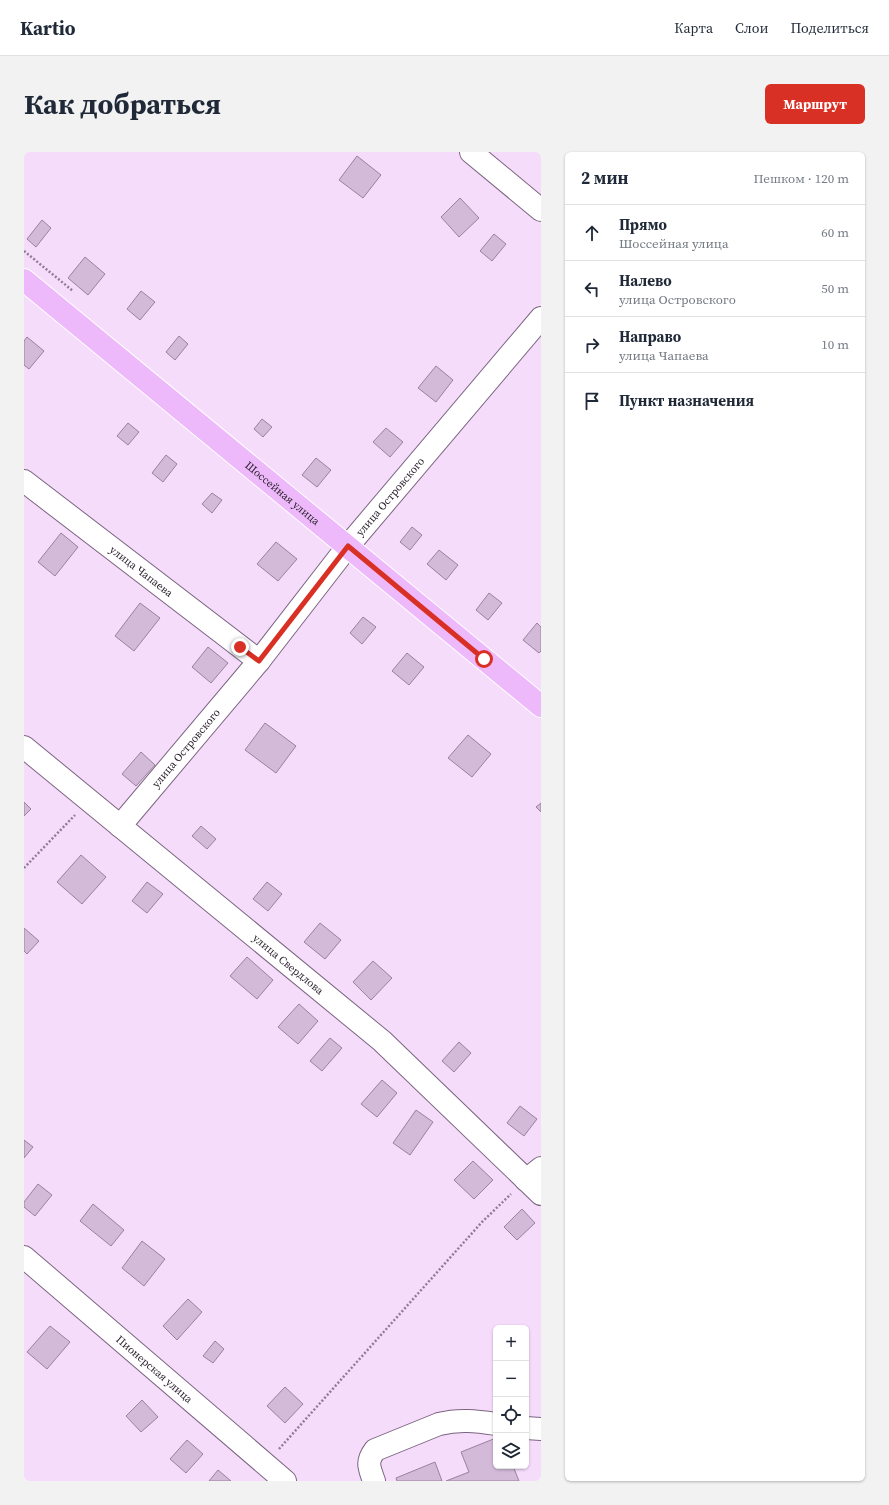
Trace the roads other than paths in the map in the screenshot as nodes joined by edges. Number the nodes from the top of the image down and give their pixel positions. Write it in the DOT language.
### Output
graph roads {
  1 [pos="471,152"];
  2 [pos="541,210"];
  3 [pos="24,280"];
  4 [pos="541,318"];
  5 [pos="24,481"];
  6 [pos="348,546"];
  7 [pos="259,661"];
  8 [pos="541,706"];
  9 [pos="24,747"];
  10 [pos="120,826"];
  11 [pos="536,1180"];
  12 [pos="24,1257"];
  13 [pos="493,1424"];
  14 [pos="529,1428"];
  15 [pos="541,1429"];
  16 [pos="285,1481"];
  17 [pos="374,1481"];
  1 -- 2 [label="street"];
  3 -- 6 [label="main road, Шоссейная улица"];
  4 -- 6 [label="street, улица Островского"];
  5 -- 7 [label="street, улица Чапаева"];
  6 -- 7 [label="street, улица Островского"];
  6 -- 8 [label="main road, Шоссейная улица"];
  7 -- 10 [label="street, улица Островского"];
  9 -- 10 [label="street, улица Свердлова"];
  10 -- 11 [label="street, улица Свердлова"];
  12 -- 16 [label="street, Пионерская улица"];
  13 -- 17 [label="street"];
  14 -- 15 [label="street"];
}
